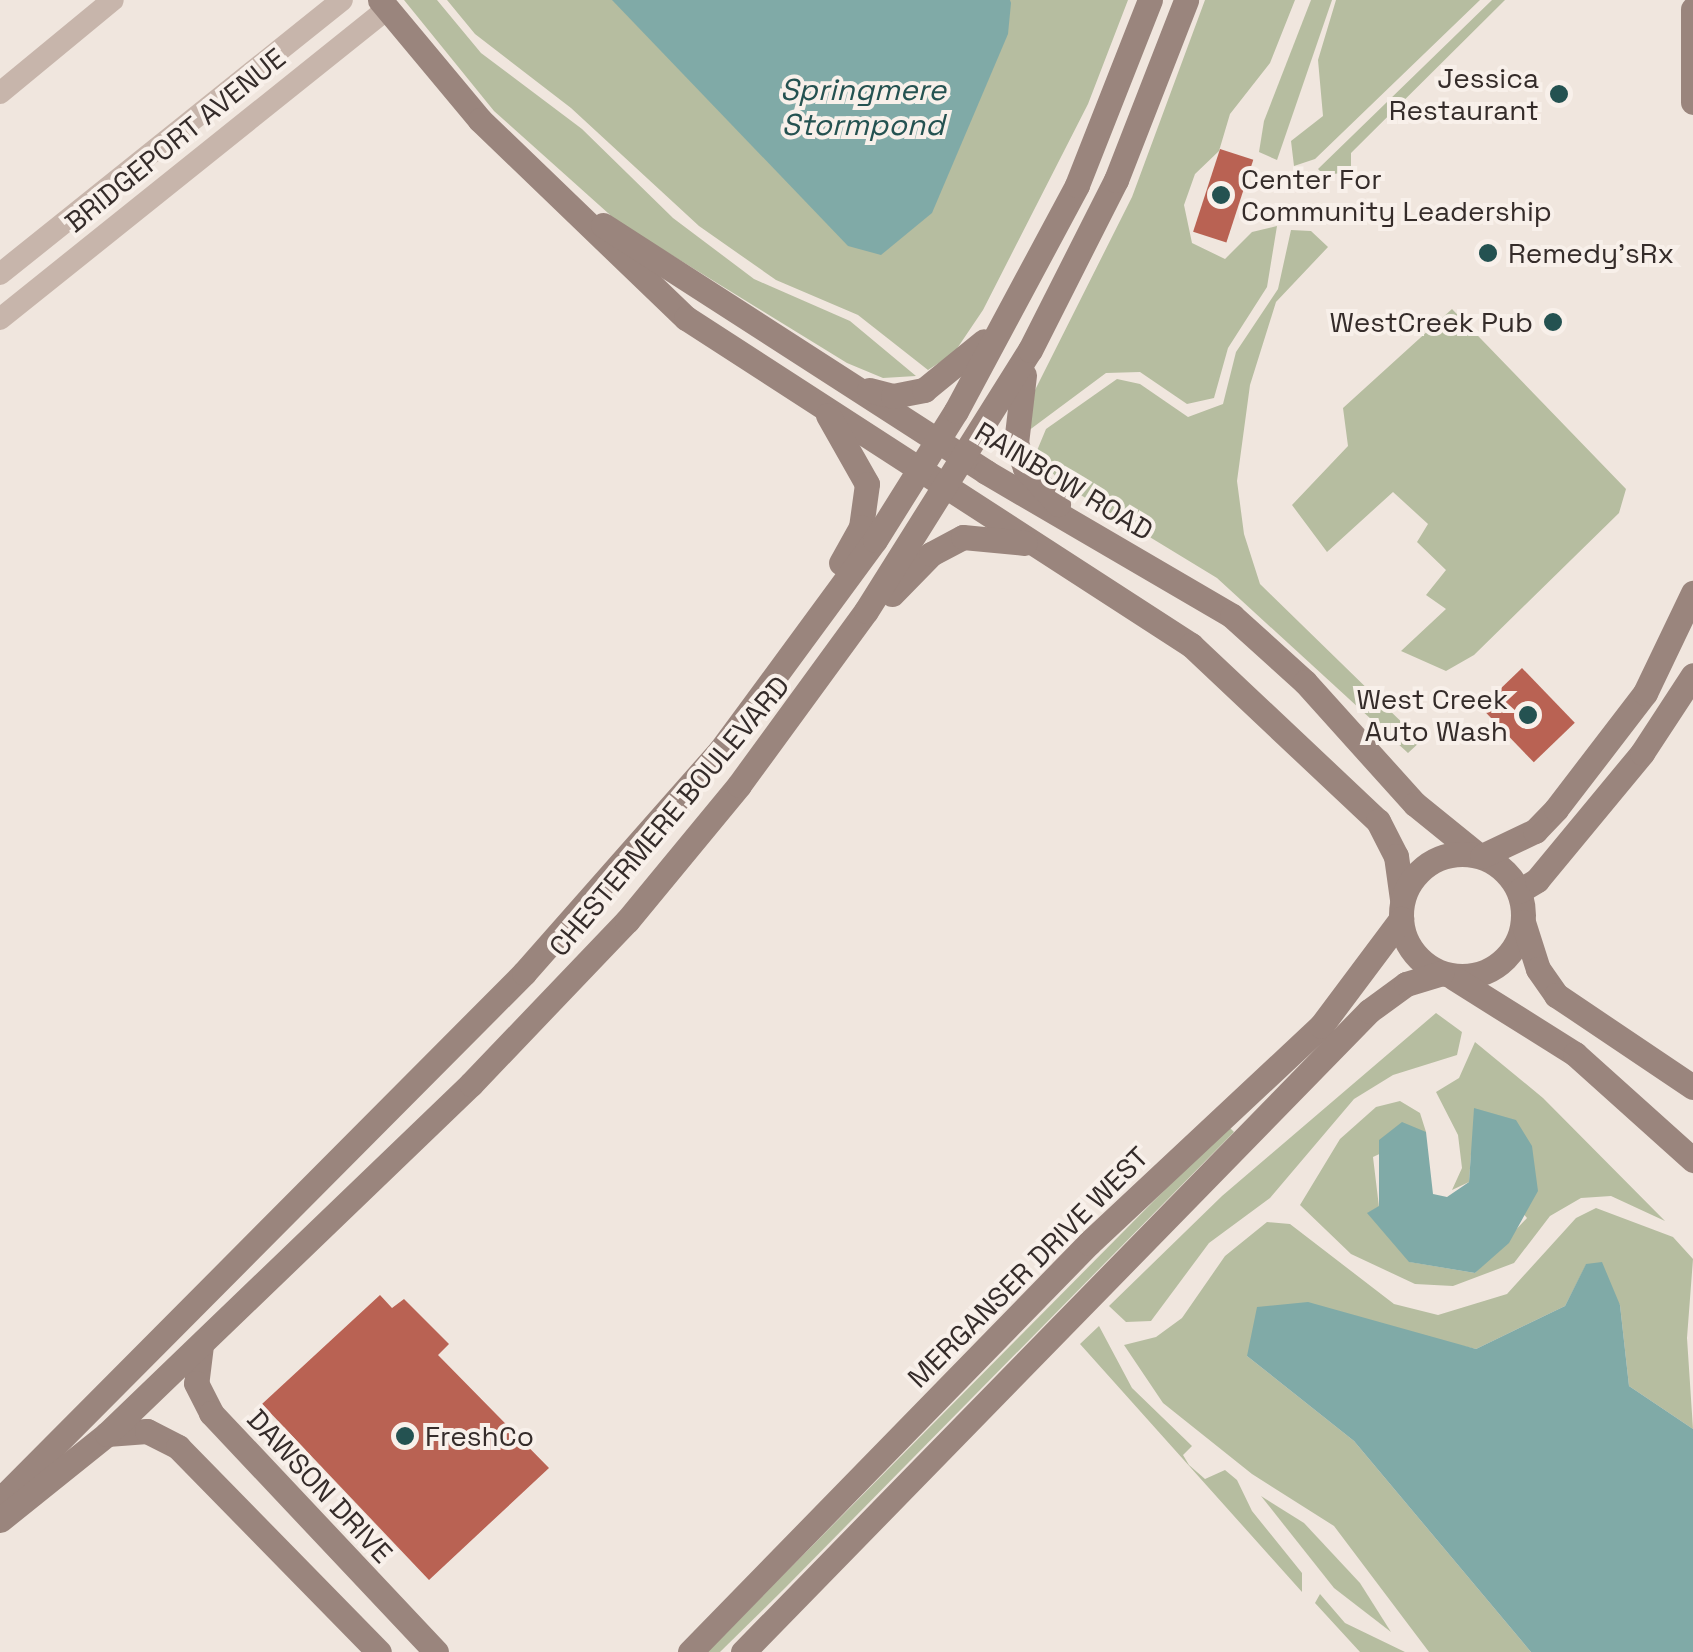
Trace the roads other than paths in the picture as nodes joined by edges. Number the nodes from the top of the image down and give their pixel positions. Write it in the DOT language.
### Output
graph roads {
  1 [pos="113,0"];
  2 [pos="342,0"];
  3 [pos="1150,0"];
  4 [pos="1186,0"];
  5 [pos="384,5"];
  6 [pos="1693,9"];
  7 [pos="0,93"];
  8 [pos="1693,102"];
  9 [pos="578,209"];
  10 [pos="0,274"];
  11 [pos="1022,294"];
  12 [pos="3,309"];
  13 [pos="1030,350"];
  14 [pos="856,386"];
  15 [pos="818,403"];
  16 [pos="938,440"];
  17 [pos="964,458"];
  18 [pos="922,467"];
  19 [pos="948,484"];
  20 [pos="1044,548"];
  21 [pos="1126,555"];
  22 [pos="1693,593"];
  23 [pos="780,673"];
  24 [pos="1693,675"];
  25 [pos="812,690"];
  26 [pos="1480,855"];
  27 [pos="1518,891"];
  28 [pos="1402,909"];
  29 [pos="1523,922"];
  30 [pos="1443,973"];
  31 [pos="1693,1088"];
  32 [pos="1693,1160"];
  33 [pos="202,1344"];
  34 [pos="107,1434"];
  35 [pos="0,1500"];
  36 [pos="0,1520"];
  37 [pos="416,1631"];
  38 [pos="379,1652"];
  39 [pos="393,1652"];
  40 [pos="436,1652"];
  41 [pos="690,1652"];
  42 [pos="742,1652"];
  1 -- 7 [label="street"];
  2 -- 10 [label="street, BRIDGEPORT AVENUE"];
  3 -- 11 [label="main road, CHESTERMERE BOULEVARD"];
  4 -- 13 [label="main road, CHESTERMERE BOULEVARD"];
  5 -- 9 [label="main road, RAINBOW ROAD"];
  5 -- 12 [label="street, BRIDGEPORT AVENUE"];
  6 -- 8 [label="main road"];
  9 -- 14 [label="main road, RAINBOW ROAD"];
  9 -- 15 [label="main road, RAINBOW ROAD"];
  11 -- 14 [label="main road"];
  11 -- 16 [label="main road, CHESTERMERE BOULEVARD"];
  13 -- 17 [label="main road, CHESTERMERE BOULEVARD"];
  13 -- 21 [label="main road"];
  14 -- 16 [label="main road, RAINBOW ROAD"];
  15 -- 18 [label="main road, RAINBOW ROAD"];
  15 -- 23 [label="main road"];
  16 -- 17 [label="main road, RAINBOW ROAD"];
  16 -- 18 [label="main road, CHESTERMERE BOULEVARD"];
  17 -- 19 [label="main road, CHESTERMERE BOULEVARD"];
  17 -- 21 [label="main road, RAINBOW ROAD"];
  18 -- 19 [label="main road, RAINBOW ROAD"];
  18 -- 23 [label="main road, CHESTERMERE BOULEVARD"];
  19 -- 20 [label="main road, RAINBOW ROAD"];
  19 -- 25 [label="main road, CHESTERMERE BOULEVARD"];
  20 -- 25 [label="main road"];
  20 -- 28 [label="main road, RAINBOW ROAD"];
  21 -- 26 [label="main road, RAINBOW ROAD"];
  22 -- 26 [label="main road"];
  23 -- 35 [label="main road, CHESTERMERE BOULEVARD"];
  24 -- 27 [label="main road"];
  25 -- 33 [label="main road, CHESTERMERE BOULEVARD"];
  26 -- 27 [label="main road"];
  26 -- 28 [label="main road"];
  27 -- 29 [label="main road"];
  28 -- 30 [label="main road"];
  28 -- 41 [label="main road, MERGANSER DRIVE WEST"];
  29 -- 30 [label="main road"];
  29 -- 31 [label="main road"];
  30 -- 32 [label="main road"];
  30 -- 42 [label="main road"];
  33 -- 34 [label="main road, CHESTERMERE BOULEVARD"];
  33 -- 37 [label="main road, DAWSON DRIVE"];
  34 -- 36 [label="main road, CHESTERMERE BOULEVARD"];
  34 -- 38 [label="main road"];
  37 -- 39 [label="main road"];
  37 -- 40 [label="main road, DAWSON DRIVE"];
}
